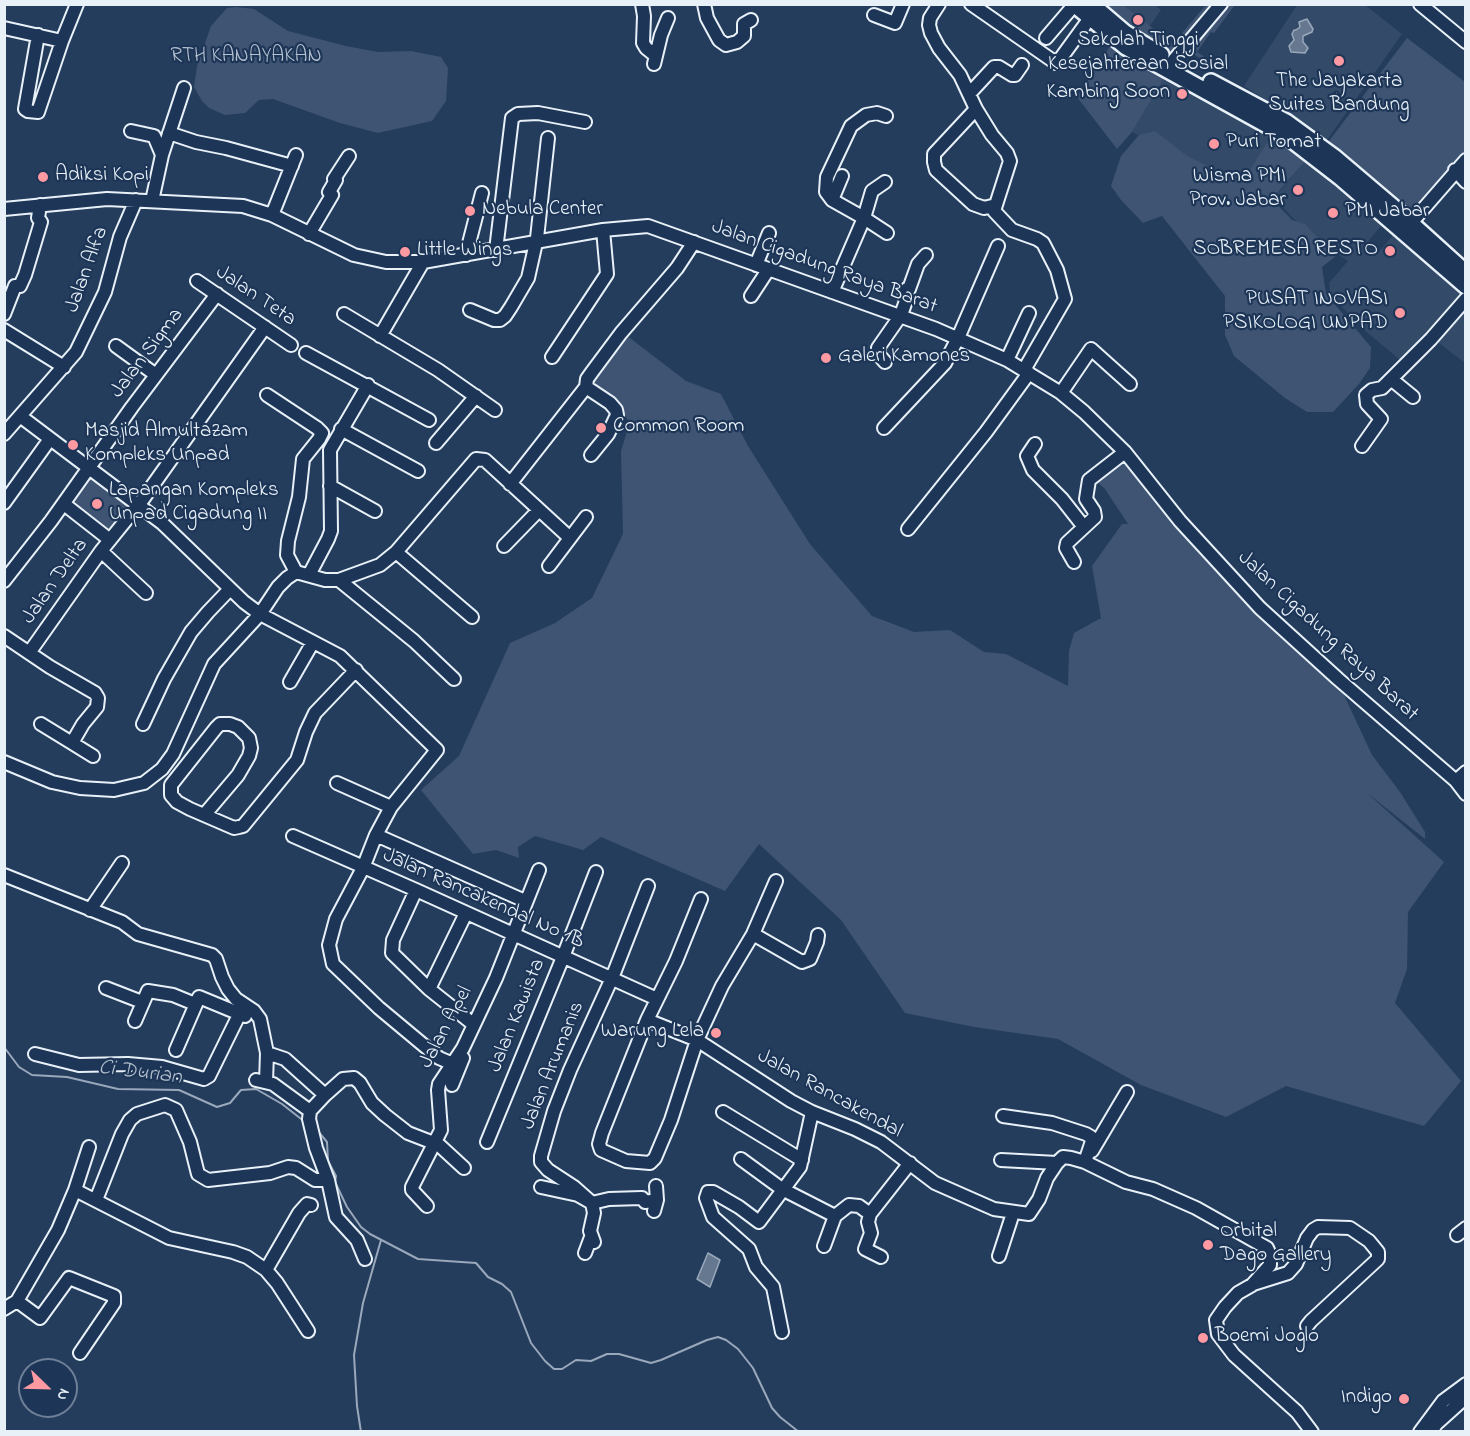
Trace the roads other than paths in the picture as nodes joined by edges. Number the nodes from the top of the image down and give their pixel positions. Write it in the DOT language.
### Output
graph roads {
  1 [pos="77,4"];
  2 [pos="642,4"];
  3 [pos="704,4"];
  4 [pos="903,4"];
  5 [pos="971,4"];
  6 [pos="1221,4"];
  7 [pos="1420,4"];
  8 [pos="938,5"];
  9 [pos="1074,5"];
  10 [pos="991,10"];
  11 [pos="1090,11"];
  12 [pos="873,15"];
  13 [pos="668,18"];
  14 [pos="751,20"];
  15 [pos="4,28"];
  16 [pos="38,36"];
  17 [pos="1046,38"];
  18 [pos="62,41"];
  19 [pos="1466,42"];
  20 [pos="1022,65"];
  21 [pos="1171,65"];
  22 [pos="184,88"];
  23 [pos="969,94"];
  24 [pos="976,109"];
  25 [pos="886,116"];
  26 [pos="585,122"];
  27 [pos="131,131"];
  28 [pos="169,133"];
  29 [pos="548,138"];
  30 [pos="162,154"];
  31 [pos="349,156"];
  32 [pos="1466,160"];
  33 [pos="1455,170"];
  34 [pos="842,176"];
  35 [pos="885,182"];
  36 [pos="1466,182"];
  37 [pos="482,193"];
  38 [pos="136,200"];
  39 [pos="832,200"];
  40 [pos="152,201"];
  41 [pos="40,205"];
  42 [pos="996,205"];
  43 [pos="4,209"];
  44 [pos="272,215"];
  45 [pos="864,218"];
  46 [pos="1407,228"];
  47 [pos="603,230"];
  48 [pos="769,233"];
  49 [pos="887,233"];
  50 [pos="309,234"];
  51 [pos="694,242"];
  52 [pos="537,243"];
  53 [pos="998,246"];
  54 [pos="496,250"];
  55 [pos="466,255"];
  56 [pos="926,255"];
  57 [pos="423,262"];
  58 [pos="762,267"];
  59 [pos="1466,273"];
  60 [pos="197,281"];
  61 [pos="1466,286"];
  62 [pos="832,292"];
  63 [pos="217,294"];
  64 [pos="751,296"];
  65 [pos="1466,299"];
  66 [pos="470,310"];
  67 [pos="1029,313"];
  68 [pos="4,314"];
  69 [pos="344,314"];
  70 [pos="901,315"];
  71 [pos="265,327"];
  72 [pos="6,334"];
  73 [pos="380,336"];
  74 [pos="958,338"];
  75 [pos="291,345"];
  76 [pos="116,346"];
  77 [pos="306,353"];
  78 [pos="552,357"];
  79 [pos="1007,360"];
  80 [pos="885,362"];
  81 [pos="64,367"];
  82 [pos="1026,372"];
  83 [pos="156,375"];
  84 [pos="1391,379"];
  85 [pos="1130,384"];
  86 [pos="368,385"];
  87 [pos="586,387"];
  88 [pos="1061,393"];
  89 [pos="267,395"];
  90 [pos="476,396"];
  91 [pos="1413,397"];
  92 [pos="495,410"];
  93 [pos="20,416"];
  94 [pos="429,420"];
  95 [pos="884,428"];
  96 [pos="341,429"];
  97 [pos="4,434"];
  98 [pos="50,439"];
  99 [pos="436,444"];
  100 [pos="1035,444"];
  101 [pos="1362,446"];
  102 [pos="1125,452"];
  103 [pos="591,455"];
  104 [pos="90,468"];
  105 [pos="418,471"];
  106 [pos="510,484"];
  107 [pos="330,486"];
  108 [pos="4,503"];
  109 [pos="64,504"];
  110 [pos="139,505"];
  111 [pos="538,510"];
  112 [pos="375,511"];
  113 [pos="586,517"];
  114 [pos="1084,528"];
  115 [pos="908,529"];
  116 [pos="570,538"];
  117 [pos="110,540"];
  118 [pos="504,546"];
  119 [pos="101,551"];
  120 [pos="396,552"];
  121 [pos="1074,562"];
  122 [pos="549,566"];
  123 [pos="303,574"];
  124 [pos="339,580"];
  125 [pos="4,581"];
  126 [pos="230,589"];
  127 [pos="146,593"];
  128 [pos="260,614"];
  129 [pos="472,617"];
  130 [pos="4,636"];
  131 [pos="313,642"];
  132 [pos="29,653"];
  133 [pos="356,670"];
  134 [pos="454,679"];
  135 [pos="290,682"];
  136 [pos="41,724"];
  137 [pos="143,724"];
  138 [pos="72,743"];
  139 [pos="93,756"];
  140 [pos="4,762"];
  141 [pos="1461,776"];
  142 [pos="337,783"];
  143 [pos="1466,794"];
  144 [pos="391,807"];
  145 [pos="205,814"];
  146 [pos="376,835"];
  147 [pos="292,837"];
  148 [pos="122,863"];
  149 [pos="363,868"];
  150 [pos="539,870"];
  151 [pos="596,872"];
  152 [pos="4,876"];
  153 [pos="776,881"];
  154 [pos="648,886"];
  155 [pos="416,890"];
  156 [pos="702,899"];
  157 [pos="525,901"];
  158 [pos="90,910"];
  159 [pos="466,913"];
  160 [pos="753,934"];
  161 [pos="514,935"];
  162 [pos="818,935"];
  163 [pos="563,957"];
  164 [pos="612,978"];
  165 [pos="106,988"];
  166 [pos="429,989"];
  167 [pos="657,999"];
  168 [pos="142,1002"];
  169 [pos="195,1004"];
  170 [pos="249,1007"];
  171 [pos="239,1015"];
  172 [pos="647,1020"];
  173 [pos="135,1021"];
  174 [pos="473,1024"];
  175 [pos="697,1041"];
  176 [pos="463,1048"];
  177 [pos="176,1050"];
  178 [pos="267,1053"];
  179 [pos="35,1054"];
  180 [pos="453,1064"];
  181 [pos="452,1085"];
  182 [pos="1127,1092"];
  183 [pos="325,1095"];
  184 [pos="309,1112"];
  185 [pos="723,1112"];
  186 [pos="812,1112"];
  187 [pos="1003,1116"];
  188 [pos="487,1142"];
  189 [pos="434,1143"];
  190 [pos="88,1147"];
  191 [pos="741,1159"];
  192 [pos="802,1160"];
  193 [pos="1001,1160"];
  194 [pos="1057,1162"];
  195 [pos="910,1163"];
  196 [pos="1088,1163"];
  197 [pos="465,1168"];
  198 [pos="328,1180"];
  199 [pos="656,1186"];
  200 [pos="541,1187"];
  201 [pos="75,1190"];
  202 [pos="783,1190"];
  203 [pos="96,1200"];
  204 [pos="592,1203"];
  205 [pos="311,1204"];
  206 [pos="427,1206"];
  207 [pos="1013,1213"];
  208 [pos="870,1214"];
  209 [pos="835,1216"];
  210 [pos="824,1246"];
  211 [pos="585,1253"];
  212 [pos="999,1256"];
  213 [pos="881,1257"];
  214 [pos="365,1259"];
  215 [pos="266,1270"];
  216 [pos="1252,1285"];
  217 [pos="17,1301"];
  218 [pos="4,1309"];
  219 [pos="1308,1326"];
  220 [pos="308,1331"];
  221 [pos="782,1332"];
  222 [pos="80,1353"];
  223 [pos="1466,1384"];
  224 [pos="1466,1397"];
  225 [pos="1312,1431"];
  226 [pos="1420,1431"];
  227 [pos="1431,1431"];
  1 -- 18 [label="street"];
  2 -- 13 [label="street"];
  3 -- 14 [label="street"];
  4 -- 12 [label="street"];
  5 -- 10 [label="street"];
  6 -- 21 [label="street"];
  7 -- 19 [label="street"];
  8 -- 23 [label="street"];
  9 -- 11 [label="main road"];
  9 -- 17 [label="street"];
  10 -- 11 [label="street"];
  11 -- 21 [label="main road"];
  15 -- 16 [label="street"];
  16 -- 18 [label="street"];
  16 -- 18 [label="street"];
  20 -- 23 [label="street"];
  21 -- 46 [label="main road"];
  22 -- 28 [label="street"];
  23 -- 24 [label="street"];
  24 -- 42 [label="street"];
  24 -- 42 [label="street"];
  25 -- 39 [label="street"];
  26 -- 54 [label="street"];
  27 -- 30 [label="street"];
  28 -- 30 [label="street"];
  28 -- 44 [label="street"];
  29 -- 52 [label="street"];
  30 -- 40 [label="street"];
  31 -- 50 [label="street"];
  32 -- 33 [label="street"];
  33 -- 36 [label="street"];
  33 -- 46 [label="street"];
  34 -- 39 [label="street"];
  35 -- 45 [label="street"];
  37 -- 55 [label="street"];
  38 -- 40 [label="street, Jalan Cigadung Raya Barat"];
  38 -- 41 [label="street, Jalan Cigadung Raya Barat"];
  38 -- 81 [label="street, Jalan Alfa"];
  39 -- 45 [label="street"];
  40 -- 44 [label="street, Jalan Cigadung Raya Barat"];
  41 -- 43 [label="street, Jalan Cigadung Raya Barat"];
  41 -- 68 [label="street"];
  42 -- 82 [label="street"];
  44 -- 50 [label="street, Jalan Cigadung Raya Barat"];
  45 -- 49 [label="street"];
  45 -- 62 [label="street"];
  46 -- 59 [label="main road"];
  46 -- 61 [label="main road"];
  47 -- 51 [label="street, Jalan Cigadung Raya Barat"];
  47 -- 52 [label="street, Jalan Cigadung Raya Barat"];
  47 -- 78 [label="street"];
  48 -- 58 [label="street"];
  50 -- 57 [label="street, Jalan Cigadung Raya Barat"];
  51 -- 58 [label="street, Jalan Cigadung Raya Barat"];
  51 -- 87 [label="street"];
  52 -- 54 [label="street, Jalan Cigadung Raya Barat"];
  52 -- 66 [label="street"];
  53 -- 74 [label="street"];
  54 -- 55 [label="street, Jalan Cigadung Raya Barat"];
  55 -- 57 [label="street, Jalan Cigadung Raya Barat"];
  56 -- 70 [label="street"];
  57 -- 73 [label="street"];
  58 -- 62 [label="street, Jalan Cigadung Raya Barat"];
  58 -- 64 [label="street"];
  60 -- 63 [label="street, Jalan Teta"];
  62 -- 70 [label="street, Jalan Cigadung Raya Barat"];
  63 -- 71 [label="street, Jalan Teta"];
  63 -- 83 [label="street, Jalan Sigma"];
  65 -- 84 [label="street"];
  67 -- 79 [label="street"];
  69 -- 73 [label="street"];
  70 -- 74 [label="street, Jalan Cigadung Raya Barat"];
  70 -- 80 [label="street"];
  71 -- 75 [label="street, Jalan Teta"];
  71 -- 110 [label="street, Jalan Delta"];
  72 -- 81 [label="street"];
  73 -- 90 [label="street"];
  74 -- 79 [label="street, Jalan Cigadung Raya Barat"];
  74 -- 95 [label="street"];
  76 -- 83 [label="street"];
  77 -- 86 [label="street"];
  79 -- 82 [label="street, Jalan Cigadung Raya Barat"];
  81 -- 93 [label="street, Jalan Alfa"];
  82 -- 88 [label="street, Jalan Cigadung Raya Barat"];
  82 -- 115 [label="street"];
  83 -- 104 [label="street, Jalan Sigma"];
  84 -- 91 [label="street"];
  84 -- 101 [label="street"];
  85 -- 88 [label="street"];
  86 -- 94 [label="street"];
  86 -- 96 [label="street"];
  87 -- 103 [label="street"];
  87 -- 106 [label="street"];
  88 -- 102 [label="street, Jalan Cigadung Raya Barat"];
  89 -- 123 [label="street"];
  90 -- 92 [label="street"];
  90 -- 99 [label="street"];
  93 -- 97 [label="street, Jalan Alfa"];
  93 -- 98 [label="street"];
  96 -- 105 [label="street"];
  96 -- 107 [label="street"];
  98 -- 104 [label="street"];
  98 -- 108 [label="street"];
  100 -- 114 [label="street"];
  102 -- 114 [label="street"];
  102 -- 141 [label="street, Jalan Cigadung Raya Barat"];
  104 -- 109 [label="street, Jalan Sigma"];
  104 -- 110 [label="street"];
  106 -- 111 [label="street"];
  106 -- 120 [label="street"];
  107 -- 112 [label="street"];
  107 -- 123 [label="street"];
  109 -- 117 [label="street"];
  109 -- 125 [label="street, Jalan Sigma"];
  110 -- 117 [label="street, Jalan Delta"];
  110 -- 126 [label="street"];
  111 -- 116 [label="street"];
  111 -- 118 [label="street"];
  113 -- 116 [label="street"];
  114 -- 121 [label="street"];
  116 -- 122 [label="street"];
  117 -- 119 [label="street, Jalan Delta"];
  119 -- 127 [label="street"];
  119 -- 132 [label="street, Jalan Delta"];
  120 -- 124 [label="street"];
  120 -- 129 [label="street"];
  123 -- 124 [label="street"];
  123 -- 128 [label="street"];
  124 -- 134 [label="street"];
  126 -- 128 [label="street"];
  126 -- 137 [label="street"];
  128 -- 131 [label="street"];
  128 -- 140 [label="street"];
  130 -- 132 [label="street"];
  131 -- 133 [label="street"];
  131 -- 135 [label="street"];
  132 -- 138 [label="street"];
  133 -- 144 [label="street"];
  133 -- 145 [label="street"];
  136 -- 138 [label="street"];
  138 -- 139 [label="street"];
  141 -- 143 [label="street, Jalan Cigadung Raya Barat"];
  142 -- 144 [label="street"];
  144 -- 146 [label="street"];
  145 -- 145 [label="street"];
  146 -- 149 [label="street"];
  146 -- 157 [label="street"];
  147 -- 149 [label="street, Jalan Rancakendal No 1B"];
  148 -- 158 [label="street"];
  149 -- 155 [label="street, Jalan Rancakendal No 1B"];
  149 -- 180 [label="street"];
  150 -- 157 [label="street, Jalan Apel"];
  151 -- 163 [label="street, Jalan Kawista"];
  152 -- 158 [label="street"];
  153 -- 160 [label="street"];
  154 -- 164 [label="street, Jalan Arumanis"];
  155 -- 159 [label="street, Jalan Rancakendal No 1B"];
  155 -- 166 [label="street"];
  156 -- 167 [label="street"];
  157 -- 161 [label="street, Jalan Apel"];
  158 -- 170 [label="street"];
  159 -- 161 [label="street, Jalan Rancakendal No 1B"];
  159 -- 166 [label="street"];
  160 -- 162 [label="street"];
  160 -- 175 [label="street"];
  161 -- 163 [label="street, Jalan Rancakendal No 1B"];
  161 -- 174 [label="street, Jalan Apel"];
  163 -- 164 [label="street, Jalan Rancakendal No 1B"];
  163 -- 188 [label="street, Jalan Kawista"];
  164 -- 167 [label="street, Jalan Rancakendal No 1B"];
  164 -- 204 [label="street, Jalan Arumanis"];
  165 -- 168 [label="street"];
  166 -- 174 [label="street"];
  167 -- 172 [label="street"];
  168 -- 169 [label="street"];
  168 -- 173 [label="street"];
  169 -- 171 [label="street"];
  169 -- 177 [label="street"];
  170 -- 171 [label="street"];
  170 -- 178 [label="street"];
  171 -- 179 [label="street"];
  172 -- 175 [label="street, Jalan Rancakendal"];
  172 -- 175 [label="street"];
  174 -- 176 [label="street, Jalan Apel"];
  175 -- 186 [label="street, Jalan Rancakendal"];
  176 -- 180 [label="street, Jalan Apel"];
  176 -- 181 [label="street"];
  178 -- 183 [label="street"];
  178 -- 184 [label="street"];
  180 -- 189 [label="street, Jalan Apel"];
  182 -- 196 [label="street"];
  183 -- 184 [label="street"];
  183 -- 189 [label="street"];
  184 -- 198 [label="street"];
  185 -- 192 [label="street"];
  186 -- 192 [label="street"];
  186 -- 195 [label="street, Jalan Rancakendal"];
  187 -- 196 [label="street"];
  189 -- 197 [label="street"];
  189 -- 206 [label="street, Jalan Apel"];
  190 -- 201 [label="street"];
  191 -- 202 [label="street"];
  192 -- 202 [label="street"];
  193 -- 194 [label="street"];
  194 -- 196 [label="street"];
  194 -- 207 [label="street"];
  195 -- 207 [label="street, Jalan Rancakendal"];
  195 -- 208 [label="street"];
  196 -- 216 [label="street"];
  198 -- 203 [label="street"];
  198 -- 214 [label="street"];
  199 -- 204 [label="street"];
  200 -- 204 [label="street"];
  201 -- 203 [label="street"];
  201 -- 217 [label="street"];
  202 -- 209 [label="street"];
  202 -- 221 [label="street"];
  203 -- 215 [label="street"];
  204 -- 211 [label="street"];
  205 -- 215 [label="street"];
  207 -- 212 [label="street"];
  208 -- 209 [label="street"];
  208 -- 213 [label="street"];
  209 -- 210 [label="street"];
  215 -- 220 [label="street"];
  216 -- 219 [label="street"];
  216 -- 225 [label="street"];
  217 -- 218 [label="street"];
  217 -- 222 [label="street"];
  223 -- 226 [label="street"];
  224 -- 227 [label="street"];
}
